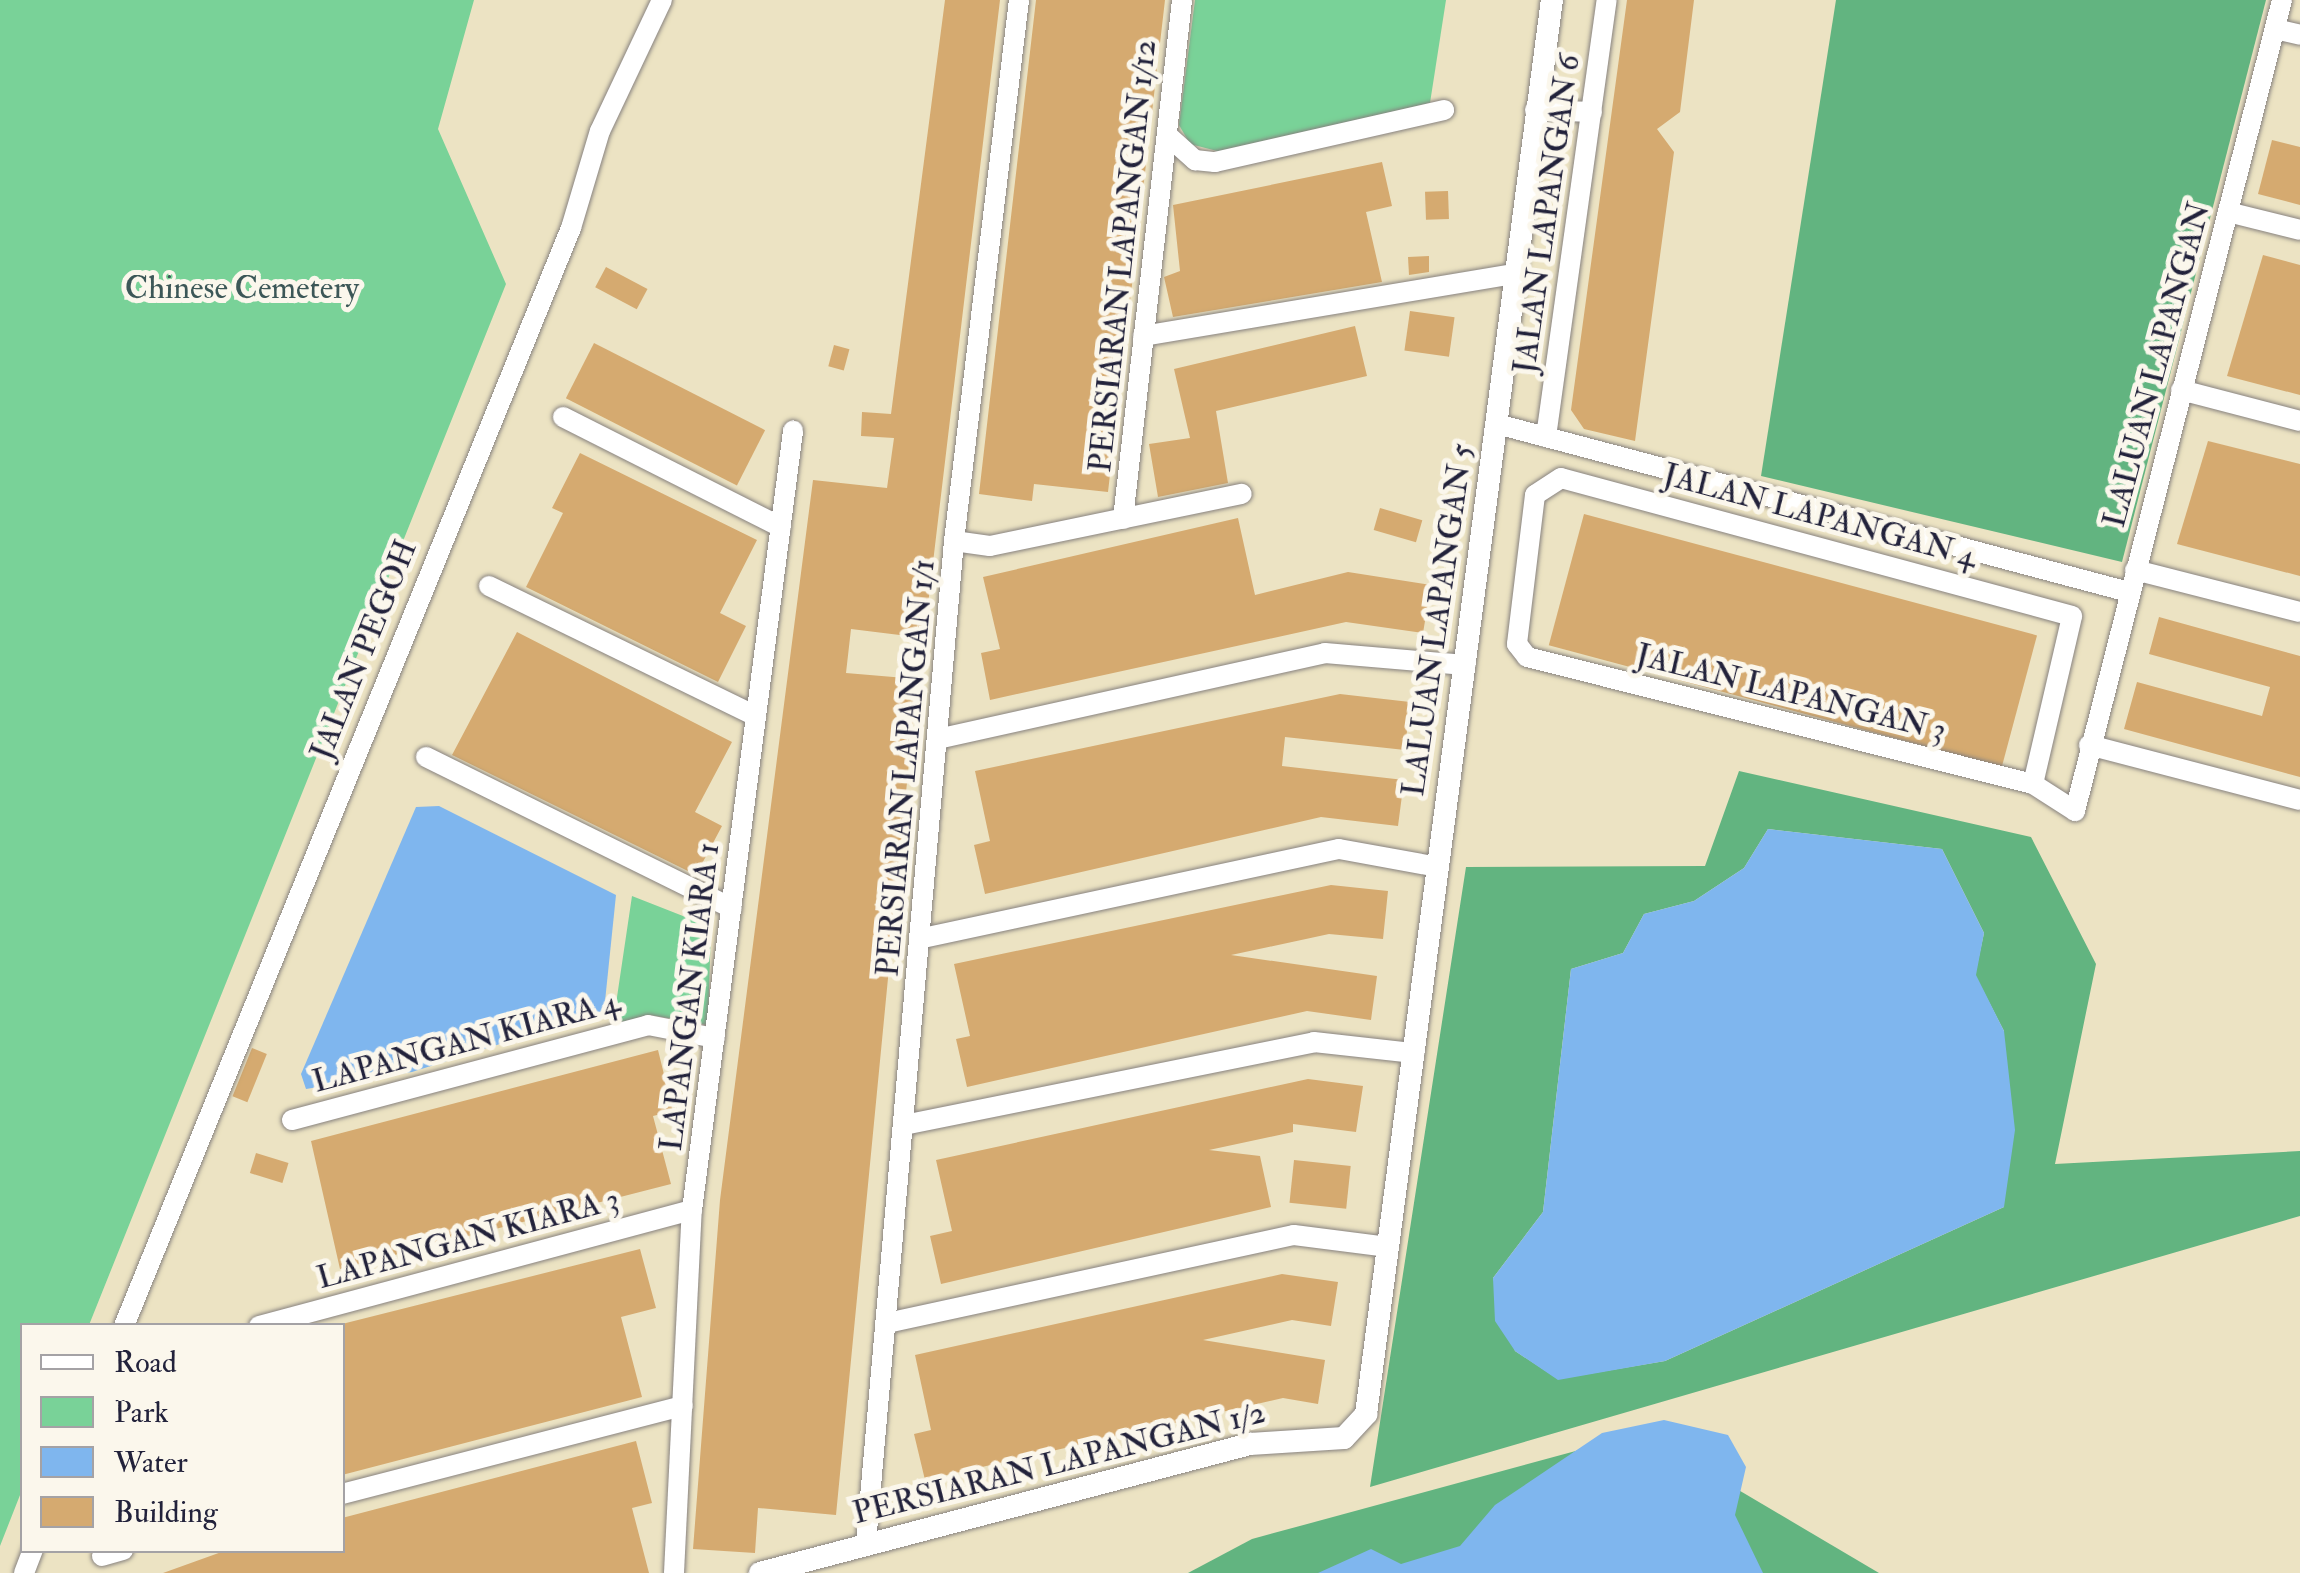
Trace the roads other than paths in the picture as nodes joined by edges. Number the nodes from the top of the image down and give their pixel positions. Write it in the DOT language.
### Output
graph roads {
  1 [pos="662,0"];
  2 [pos="1018,0"];
  3 [pos="1182,0"];
  4 [pos="1552,0"];
  5 [pos="1608,0"];
  6 [pos="2282,0"];
  7 [pos="2275,29"];
  8 [pos="2300,35"];
  9 [pos="1444,110"];
  10 [pos="1535,110"];
  11 [pos="1592,112"];
  12 [pos="1167,136"];
  13 [pos="2228,212"];
  14 [pos="2300,230"];
  15 [pos="1514,274"];
  16 [pos="1143,336"];
  17 [pos="2181,390"];
  18 [pos="564,416"];
  19 [pos="2300,420"];
  20 [pos="1497,424"];
  21 [pos="793,430"];
  22 [pos="1546,436"];
  23 [pos="1242,494"];
  24 [pos="1124,519"];
  25 [pos="781,527"];
  26 [pos="954,541"];
  27 [pos="2134,570"];
  28 [pos="489,586"];
  29 [pos="2129,592"];
  30 [pos="2300,612"];
  31 [pos="1519,652"];
  32 [pos="1465,664"];
  33 [pos="756,716"];
  34 [pos="942,738"];
  35 [pos="2088,746"];
  36 [pos="426,757"];
  37 [pos="2041,789"];
  38 [pos="2300,800"];
  39 [pos="1438,866"];
  40 [pos="732,908"];
  41 [pos="923,938"];
  42 [pos="715,1038"];
  43 [pos="1414,1053"];
  44 [pos="292,1120"];
  45 [pos="904,1126"];
  46 [pos="692,1210"];
  47 [pos="1388,1247"];
  48 [pos="125,1323"];
  49 [pos="270,1323"];
  50 [pos="887,1323"];
  51 [pos="682,1406"];
  52 [pos="1366,1414"];
  53 [pos="345,1493"];
  54 [pos="866,1543"];
  55 [pos="112,1553"];
  56 [pos="102,1556"];
  57 [pos="674,1573"];
  58 [pos="760,1573"];
  1 -- 48 [label="street, JALAN PEGOH"];
  2 -- 26 [label="street, PERSIARAN LAPANGAN 1/1"];
  3 -- 12 [label="street, PERSIARAN LAPANGAN 1/12"];
  4 -- 10 [label="street"];
  5 -- 11 [label="street, JALAN LAPANGAN 6"];
  6 -- 7 [label="street, LALUAN LAPANGAN"];
  7 -- 8 [label="street"];
  7 -- 13 [label="street, LALUAN LAPANGAN"];
  9 -- 12 [label="street"];
  10 -- 11 [label="street"];
  10 -- 15 [label="street"];
  11 -- 22 [label="street, JALAN LAPANGAN 6"];
  12 -- 16 [label="street, PERSIARAN LAPANGAN 1/12"];
  13 -- 14 [label="street"];
  13 -- 17 [label="street, LALUAN LAPANGAN"];
  15 -- 16 [label="street"];
  15 -- 20 [label="street"];
  16 -- 24 [label="street, PERSIARAN LAPANGAN 1/12"];
  17 -- 19 [label="street"];
  17 -- 27 [label="street, LALUAN LAPANGAN"];
  18 -- 25 [label="street"];
  20 -- 22 [label="street, LALUAN LAPANGAN 5"];
  20 -- 32 [label="street, LALUAN LAPANGAN 5"];
  21 -- 25 [label="street, LAPANGAN KIARA 1"];
  22 -- 29 [label="street, LALUAN LAPANGAN 5"];
  23 -- 24 [label="street"];
  24 -- 26 [label="street"];
  25 -- 33 [label="street, LAPANGAN KIARA 1"];
  26 -- 34 [label="street, PERSIARAN LAPANGAN 1/1"];
  27 -- 29 [label="street, LALUAN LAPANGAN"];
  27 -- 30 [label="street"];
  28 -- 33 [label="street"];
  29 -- 35 [label="street, LALUAN LAPANGAN"];
  31 -- 37 [label="street, JALAN LAPANGAN 3"];
  31 -- 37 [label="street, JALAN LAPANGAN 4"];
  32 -- 34 [label="street"];
  32 -- 39 [label="street, LALUAN LAPANGAN 5"];
  33 -- 40 [label="street, LAPANGAN KIARA 1"];
  34 -- 41 [label="street, PERSIARAN LAPANGAN 1/1"];
  35 -- 37 [label="street, JALAN LAPANGAN 3"];
  35 -- 38 [label="street"];
  36 -- 40 [label="street"];
  39 -- 41 [label="street"];
  39 -- 43 [label="street, LALUAN LAPANGAN 5"];
  40 -- 42 [label="street, LAPANGAN KIARA 1"];
  41 -- 45 [label="street, PERSIARAN LAPANGAN 1/1"];
  42 -- 44 [label="street, LAPANGAN KIARA 4"];
  42 -- 46 [label="street, LAPANGAN KIARA 1"];
  43 -- 45 [label="street"];
  43 -- 47 [label="street, LALUAN LAPANGAN 5"];
  45 -- 50 [label="street, PERSIARAN LAPANGAN 1/1"];
  46 -- 49 [label="street, LAPANGAN KIARA 3"];
  46 -- 51 [label="street, LAPANGAN KIARA 1"];
  47 -- 50 [label="street"];
  47 -- 52 [label="street, LALUAN LAPANGAN 5"];
  50 -- 54 [label="street, PERSIARAN LAPANGAN 1/1"];
  51 -- 53 [label="street"];
  51 -- 57 [label="street, LAPANGAN KIARA 1"];
  52 -- 54 [label="street, PERSIARAN LAPANGAN 1/2"];
  54 -- 58 [label="street, PERSIARAN LAPANGAN 1/2"];
  55 -- 56 [label="street"];
}
